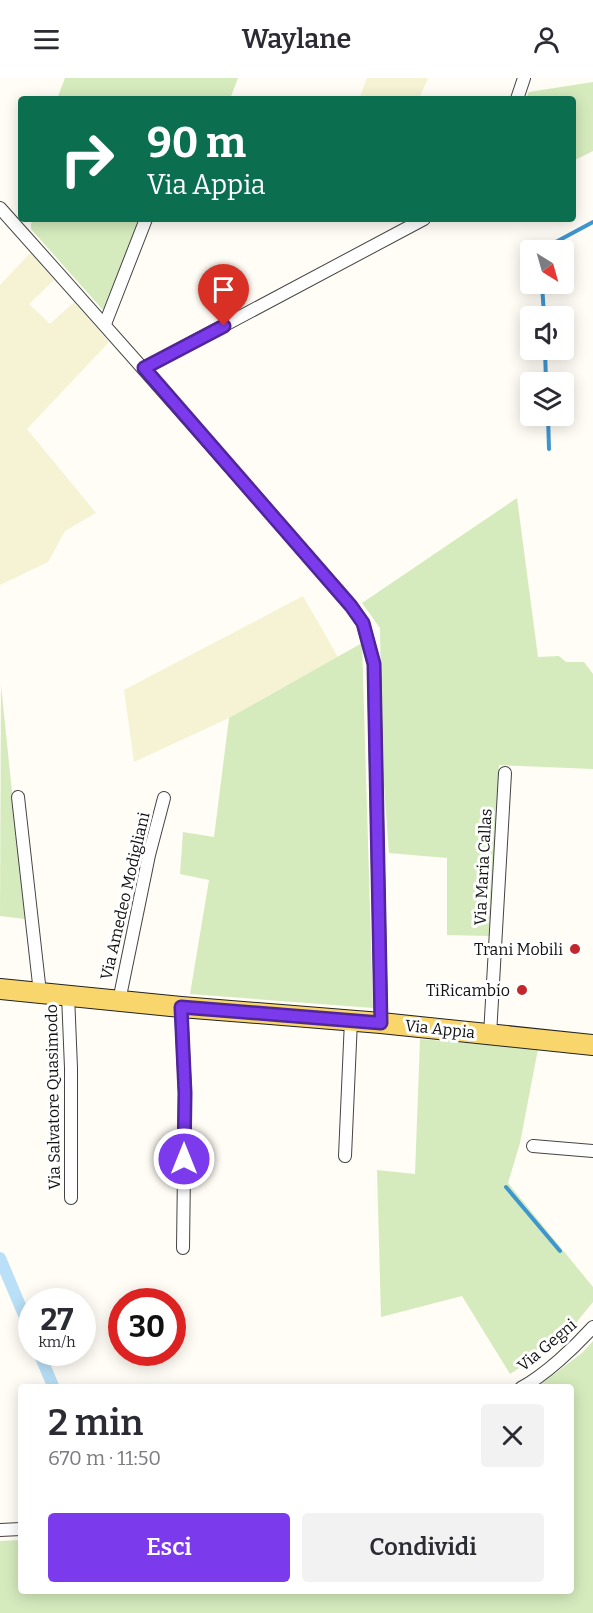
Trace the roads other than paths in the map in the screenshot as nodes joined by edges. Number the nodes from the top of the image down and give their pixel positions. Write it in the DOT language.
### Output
graph roads {
  1 [pos="524,78"];
  2 [pos="518,96"];
  3 [pos="0,208"];
  4 [pos="145,222"];
  5 [pos="418,222"];
  6 [pos="105,324"];
  7 [pos="144,368"];
  8 [pos="505,772"];
  9 [pos="18,797"];
  10 [pos="164,798"];
  11 [pos="0,989"];
  12 [pos="40,993"];
  13 [pos="68,995"];
  14 [pos="119,1000"];
  15 [pos="181,1007"];
  16 [pos="351,1020"];
  17 [pos="381,1023"];
  18 [pos="490,1035"];
  19 [pos="593,1045"];
  20 [pos="533,1146"];
  21 [pos="593,1151"];
  22 [pos="345,1156"];
  23 [pos="71,1198"];
  24 [pos="183,1248"];
  25 [pos="593,1328"];
  26 [pos="527,1384"];
  27 [pos="18,1529"];
  28 [pos="0,1530"];
  1 -- 2 [label="street"];
  3 -- 6 [label="street"];
  4 -- 6 [label="street"];
  5 -- 7 [label="street"];
  6 -- 7 [label="street"];
  7 -- 17 [label="street"];
  8 -- 18 [label="street, Via Maria Callas"];
  9 -- 12 [label="street"];
  10 -- 14 [label="street, Via Amedeo Modigliani"];
  11 -- 12 [label="main road, Via Appia"];
  12 -- 13 [label="main road, Via Appia"];
  13 -- 14 [label="main road, Via Appia"];
  13 -- 23 [label="street, Via Salvatore Quasimodo"];
  14 -- 15 [label="main road, Via Appia"];
  15 -- 16 [label="main road, Via Appia"];
  15 -- 24 [label="street"];
  16 -- 17 [label="main road, Via Appia"];
  16 -- 22 [label="street"];
  17 -- 18 [label="main road, Via Appia"];
  18 -- 19 [label="main road, Via Appia"];
  20 -- 21 [label="street"];
  25 -- 26 [label="street, Via Gegni"];
  27 -- 28 [label="street"];
}
